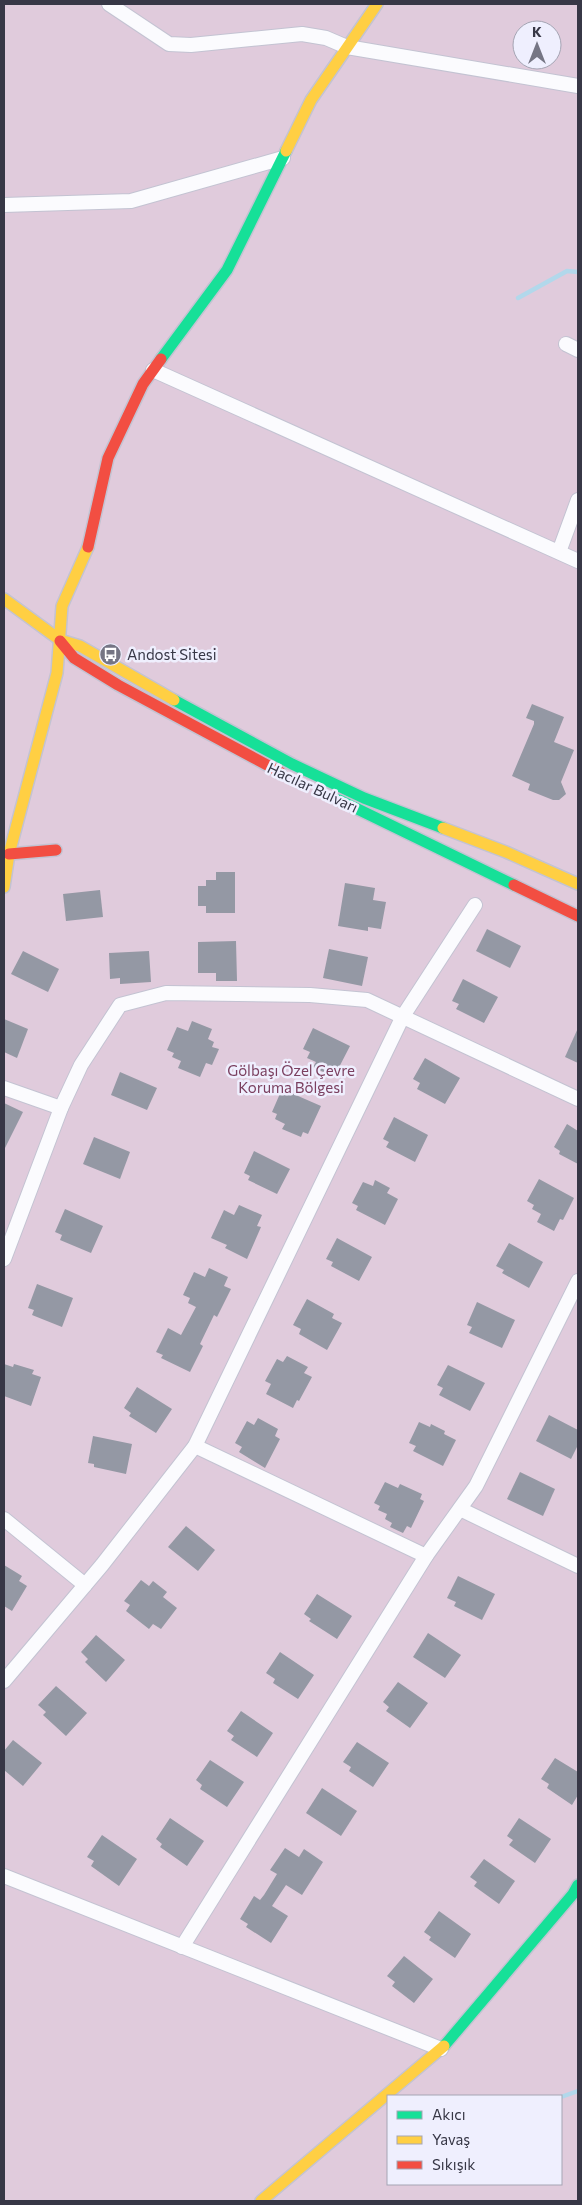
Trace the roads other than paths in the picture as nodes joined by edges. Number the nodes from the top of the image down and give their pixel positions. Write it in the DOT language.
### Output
graph roads {
  1 [pos="109,4"];
  2 [pos="377,4"];
  3 [pos="347,47"];
  4 [pos="578,86"];
  5 [pos="283,158"];
  6 [pos="4,205"];
  7 [pos="153,370"];
  8 [pos="578,500"];
  9 [pos="559,552"];
  10 [pos="578,561"];
  11 [pos="4,599"];
  12 [pos="60,640"];
  13 [pos="294,779"];
  14 [pos="329,796"];
  15 [pos="56,850"];
  16 [pos="5,856"];
  17 [pos="578,884"];
  18 [pos="4,887"];
  19 [pos="475,905"];
  20 [pos="578,916"];
  21 [pos="403,1016"];
  22 [pos="4,1088"];
  23 [pos="578,1099"];
  24 [pos="61,1108"];
  25 [pos="4,1259"];
  26 [pos="578,1281"];
  27 [pos="195,1446"];
  28 [pos="460,1509"];
  29 [pos="4,1519"];
  30 [pos="426,1556"];
  31 [pos="578,1566"];
  32 [pos="85,1585"];
  33 [pos="4,1681"];
  34 [pos="4,1876"];
  35 [pos="578,1885"];
  36 [pos="182,1947"];
  37 [pos="441,2049"];
  38 [pos="261,2201"];
  1 -- 3 [label="street"];
  2 -- 3 [label="street"];
  3 -- 4 [label="street"];
  3 -- 5 [label="street"];
  5 -- 6 [label="street"];
  5 -- 7 [label="street"];
  7 -- 9 [label="street"];
  7 -- 12 [label="street"];
  8 -- 9 [label="street"];
  9 -- 10 [label="street"];
  11 -- 12 [label="street, Hacılar Bulvarı"];
  12 -- 13 [label="street, Hacılar Bulvarı"];
  12 -- 16 [label="street"];
  12 -- 17 [label="street, Hacılar Bulvarı"];
  14 -- 20 [label="street, Hacılar Bulvarı"];
  15 -- 16 [label="street"];
  16 -- 18 [label="street"];
  19 -- 21 [label="street"];
  21 -- 23 [label="street"];
  21 -- 24 [label="street"];
  21 -- 27 [label="street"];
  22 -- 24 [label="street"];
  24 -- 25 [label="street"];
  26 -- 28 [label="street"];
  27 -- 30 [label="street"];
  27 -- 32 [label="street"];
  28 -- 30 [label="street"];
  28 -- 31 [label="street"];
  29 -- 32 [label="street"];
  30 -- 36 [label="street"];
  32 -- 33 [label="street"];
  34 -- 36 [label="street"];
  35 -- 37 [label="street"];
  36 -- 37 [label="street"];
  37 -- 38 [label="street"];
}
